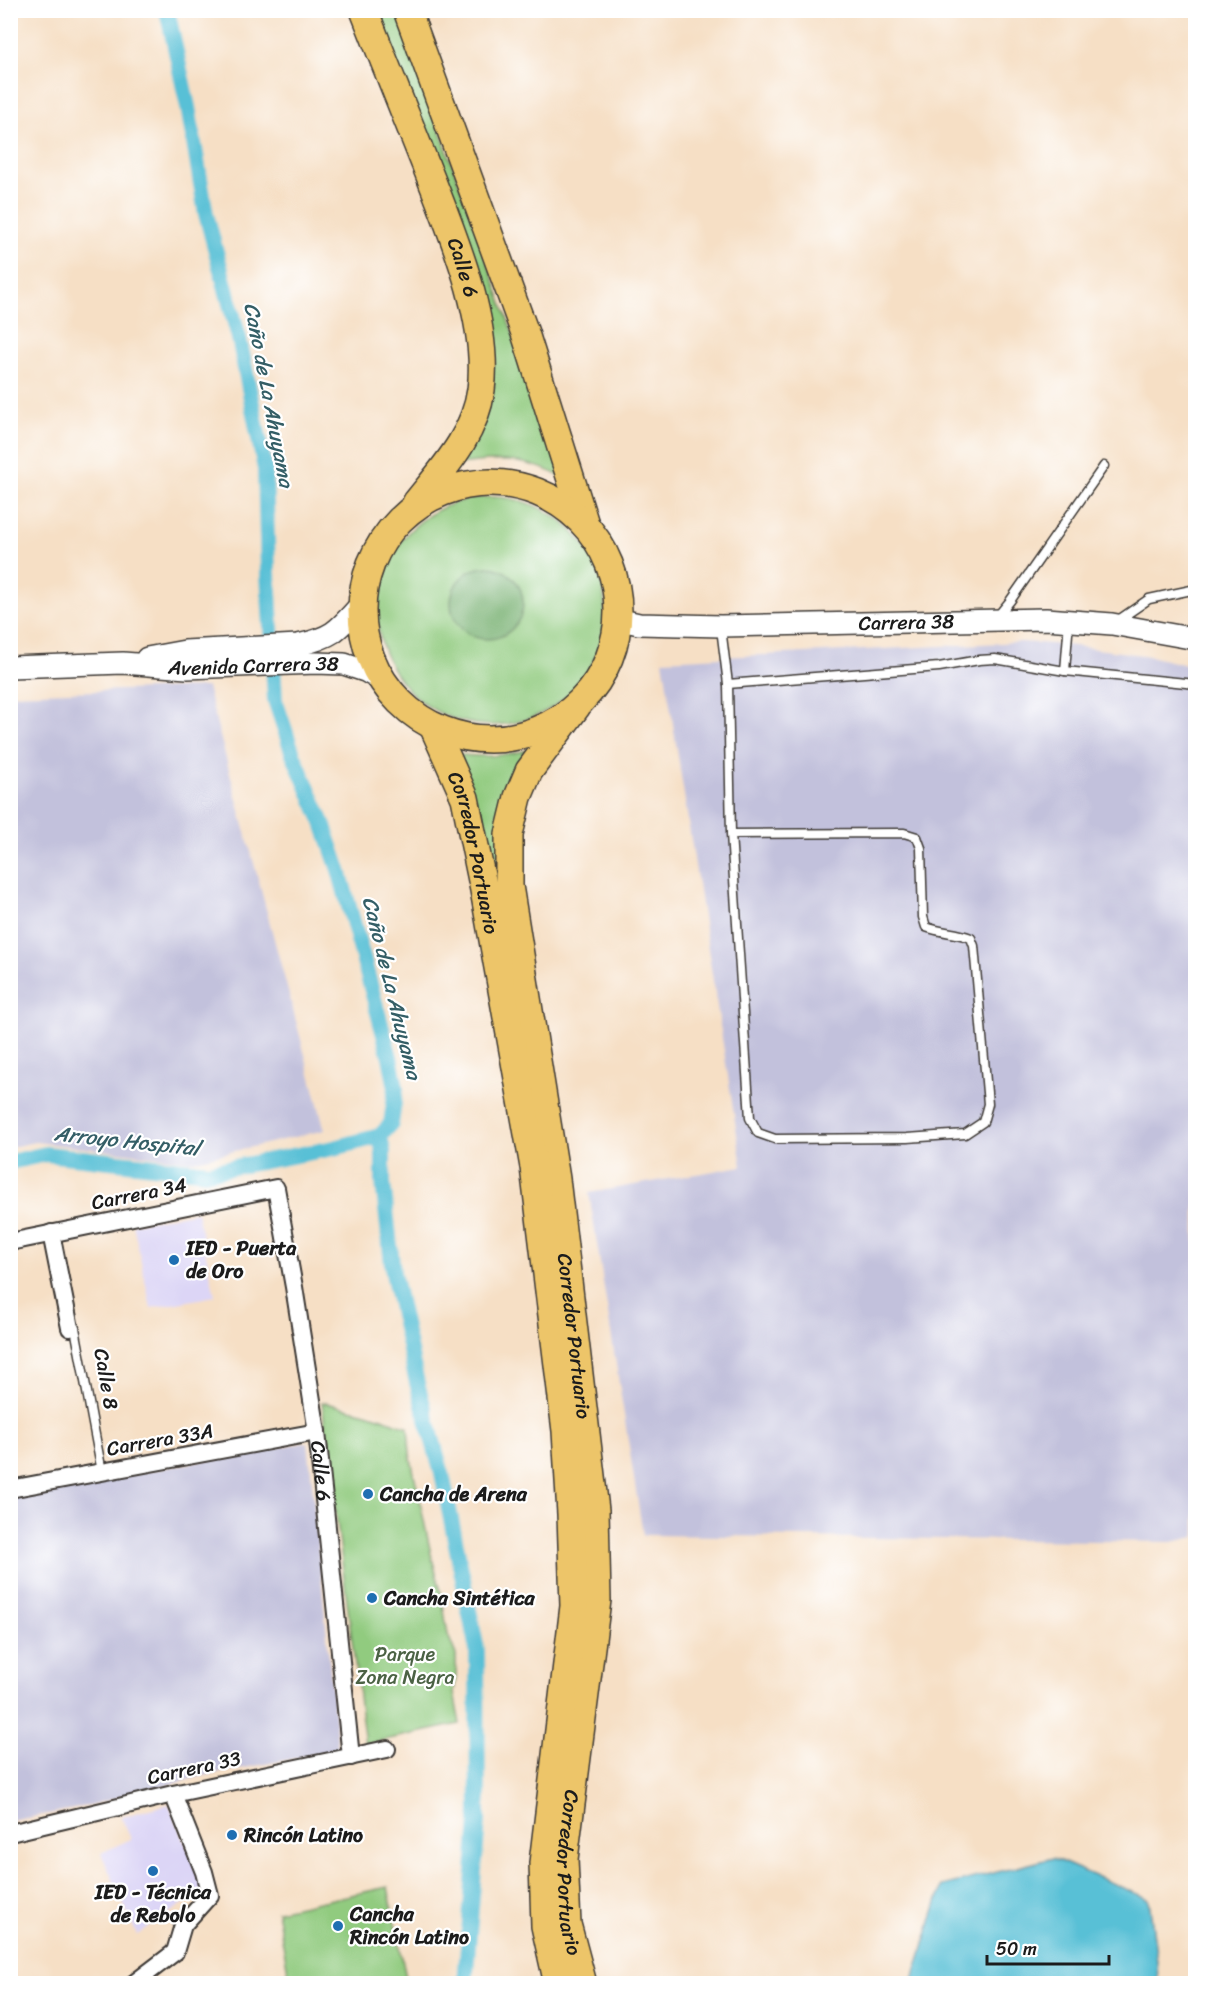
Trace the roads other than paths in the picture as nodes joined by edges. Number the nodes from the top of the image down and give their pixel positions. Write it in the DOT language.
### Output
graph roads {
  1 [pos="364,10"];
  2 [pos="407,10"];
  3 [pos="1104,466"];
  4 [pos="405,516"];
  5 [pos="585,525"];
  6 [pos="1196,589"];
  7 [pos="362,603"];
  8 [pos="616,619"];
  9 [pos="1069,620"];
  10 [pos="994,621"];
  11 [pos="1112,624"];
  12 [pos="721,626"];
  13 [pos="1196,639"];
  14 [pos="300,654"];
  15 [pos="10,667"];
  16 [pos="1065,671"];
  17 [pos="382,681"];
  18 [pos="728,684"];
  19 [pos="1196,684"];
  20 [pos="577,706"];
  21 [pos="433,726"];
  22 [pos="731,834"];
  23 [pos="276,1188"];
  24 [pos="51,1233"];
  25 [pos="10,1242"];
  26 [pos="73,1328"];
  27 [pos="317,1432"];
  28 [pos="102,1472"];
  29 [pos="10,1489"];
  30 [pos="387,1749"];
  31 [pos="351,1756"];
  32 [pos="173,1794"];
  33 [pos="10,1833"];
  34 [pos="149,1979"];
  35 [pos="133,1983"];
  36 [pos="558,1983"];
  37 [pos="583,1983"];
  1 -- 4 [label="main road, Calle 6"];
  2 -- 5 [label="main road, Calle 6"];
  3 -- 10 [label="lane"];
  4 -- 5 [label="main road"];
  4 -- 7 [label="main road"];
  5 -- 8 [label="main road"];
  6 -- 11 [label="lane"];
  7 -- 14 [label="street, Avenida Carrera 38"];
  7 -- 17 [label="main road"];
  8 -- 12 [label="street, Carrera 38"];
  8 -- 20 [label="main road"];
  9 -- 10 [label="street, Carrera 38"];
  9 -- 11 [label="street, Carrera 38"];
  9 -- 16 [label="lane"];
  10 -- 12 [label="street, Carrera 38"];
  11 -- 13 [label="street, Carrera 38"];
  12 -- 18 [label="lane"];
  14 -- 15 [label="street, Avenida Carrera 38"];
  14 -- 17 [label="street, Avenida Carrera 38"];
  16 -- 18 [label="lane"];
  16 -- 19 [label="lane"];
  17 -- 21 [label="main road"];
  18 -- 22 [label="lane"];
  20 -- 21 [label="main road"];
  20 -- 37 [label="main road, Corredor Portuario"];
  21 -- 36 [label="main road, Corredor Portuario"];
  22 -- 22 [label="lane"];
  23 -- 24 [label="street, Carrera 34"];
  23 -- 27 [label="street, Calle 6"];
  24 -- 25 [label="street, Carrera 34"];
  24 -- 26 [label="street, Calle 8"];
  26 -- 28 [label="lane, Calle 8"];
  27 -- 28 [label="street, Carrera 33A"];
  27 -- 31 [label="street, Calle 6"];
  28 -- 29 [label="street, Carrera 33A"];
  30 -- 31 [label="street, Carrera 33"];
  31 -- 32 [label="street, Carrera 33"];
  32 -- 33 [label="street, Carrera 33"];
  32 -- 34 [label="street"];
  34 -- 35 [label="street"];
}
